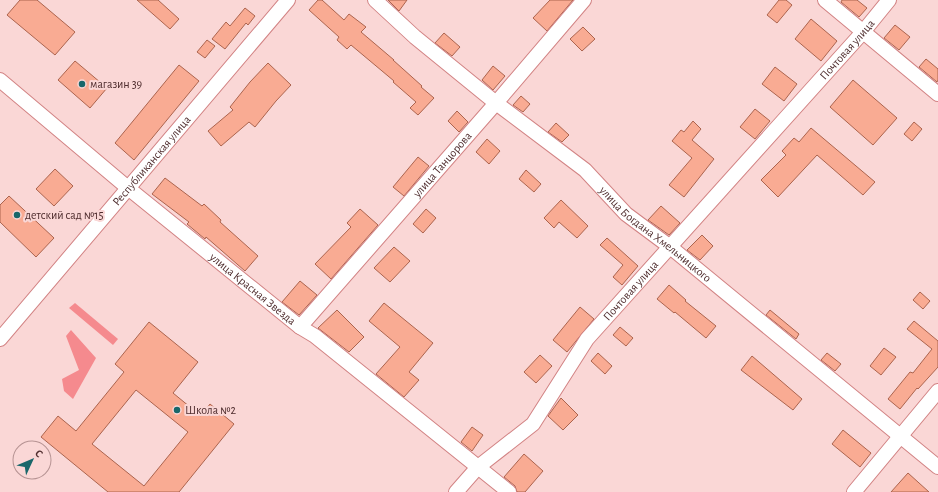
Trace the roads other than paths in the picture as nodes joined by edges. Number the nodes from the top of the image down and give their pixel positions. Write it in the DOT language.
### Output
graph roads {
  1 [pos="288,0"];
  2 [pos="374,0"];
  3 [pos="584,0"];
  4 [pos="825,0"];
  5 [pos="888,0"];
  6 [pos="863,32"];
  7 [pos="0,80"];
  8 [pos="938,94"];
  9 [pos="496,103"];
  10 [pos="128,188"];
  11 [pos="670,246"];
  12 [pos="300,327"];
  13 [pos="0,339"];
  14 [pos="938,391"];
  15 [pos="901,436"];
  16 [pos="478,467"];
  17 [pos="938,467"];
  18 [pos="456,492"];
  19 [pos="509,492"];
  20 [pos="854,492"];
  1 -- 10 [label="street, Республиканская улица"];
  2 -- 9 [label="street, улица Богдана Хмельницкого"];
  3 -- 9 [label="street, улица Танцорова"];
  4 -- 6 [label="street"];
  5 -- 6 [label="street, Почтовая улица"];
  6 -- 8 [label="street"];
  6 -- 11 [label="street, Почтовая улица"];
  7 -- 10 [label="street, улица Красная Звезда"];
  9 -- 11 [label="street, улица Богдана Хмельницкого"];
  9 -- 12 [label="street, улица Танцорова"];
  10 -- 12 [label="street, улица Красная Звезда"];
  10 -- 13 [label="street, Республиканская улица"];
  11 -- 15 [label="street, улица Богдана Хмельницкого"];
  11 -- 16 [label="street, Почтовая улица"];
  12 -- 16 [label="street, улица Красная Звезда"];
  14 -- 15 [label="street"];
  15 -- 17 [label="street, улица Богдана Хмельницкого"];
  15 -- 20 [label="street"];
  16 -- 18 [label="street, Почтовая улица"];
  16 -- 19 [label="street, улица Красная Звезда"];
}
